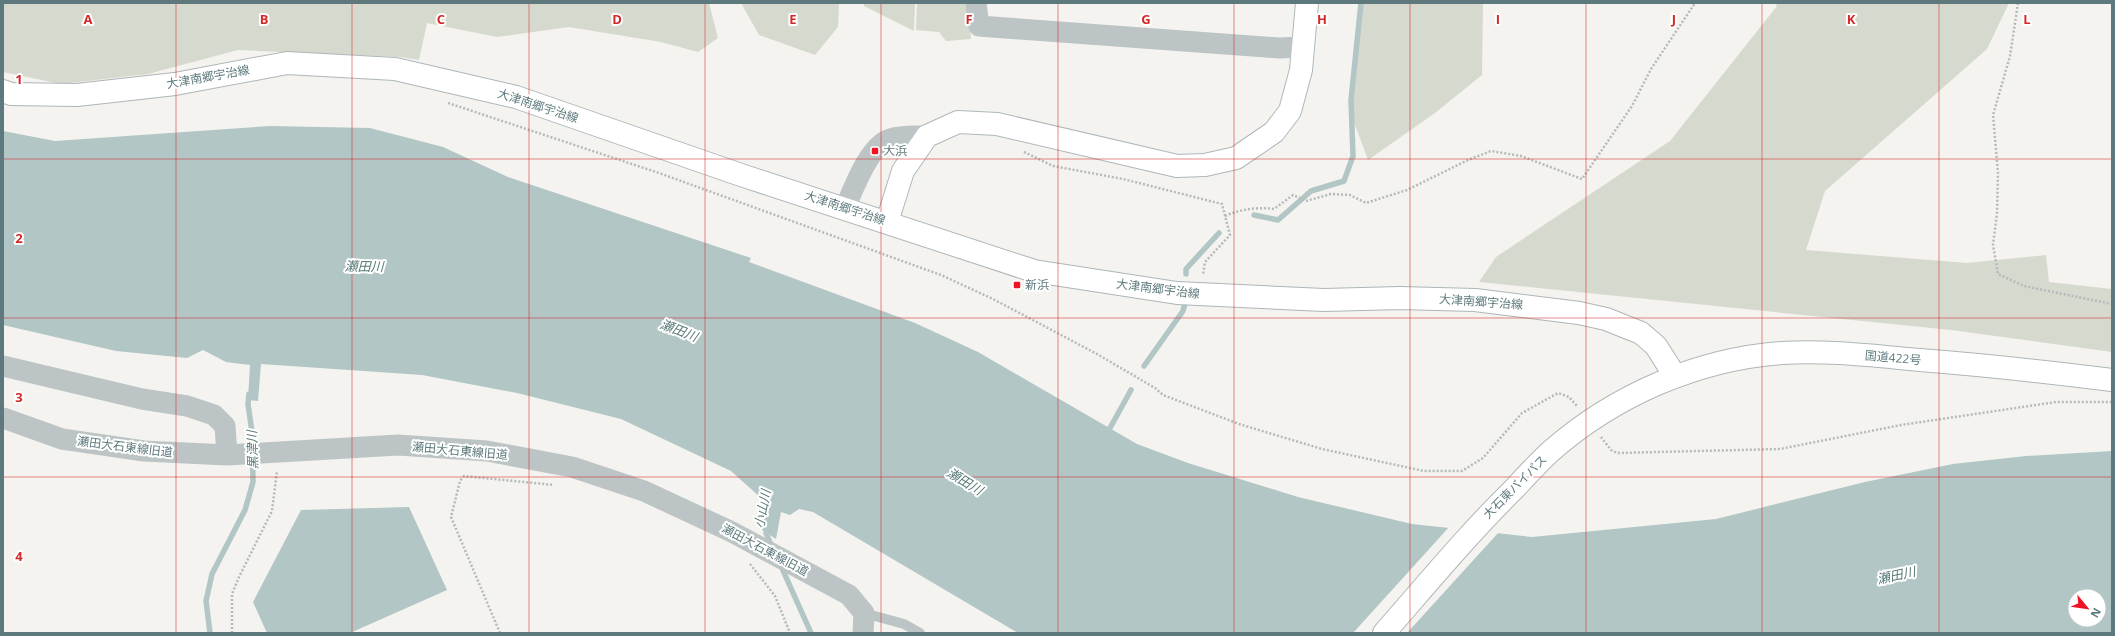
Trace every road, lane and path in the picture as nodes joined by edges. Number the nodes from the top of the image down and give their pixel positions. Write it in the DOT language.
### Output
graph roads {
  1 [pos="976,3"];
  2 [pos="1307,3"];
  3 [pos="1695,3"];
  4 [pos="2018,3"];
  5 [pos="1303,47"];
  6 [pos="3,91"];
  7 [pos="441,101"];
  8 [pos="927,136"];
  9 [pos="1019,149"];
  10 [pos="845,208"];
  11 [pos="1225,216"];
  12 [pos="887,222"];
  13 [pos="1200,294"];
  14 [pos="2112,304"];
  15 [pos="3,366"];
  16 [pos="1675,376"];
  17 [pos="2112,380"];
  18 [pos="2112,402"];
  19 [pos="3,418"];
  20 [pos="1589,421"];
  21 [pos="270,453"];
  22 [pos="234,455"];
  23 [pos="562,485"];
  24 [pos="749,563"];
  25 [pos="864,613"];
  26 [pos="232,633"];
  27 [pos="500,633"];
  28 [pos="790,633"];
  29 [pos="863,633"];
  30 [pos="920,633"];
  31 [pos="1384,633"];
  1 -- 5 [label="street"];
  2 -- 5 [label="main road"];
  3 -- 11 [label="path"];
  4 -- 14 [label="path"];
  5 -- 8 [label="main road"];
  6 -- 10 [label="main road, 大津南郷宇治線"];
  7 -- 20 [label="path"];
  8 -- 10 [label="street"];
  8 -- 12 [label="main road"];
  9 -- 11 [label="path"];
  10 -- 12 [label="main road, 大津南郷宇治線"];
  11 -- 13 [label="path"];
  12 -- 13 [label="main road, 大津南郷宇治線"];
  13 -- 16 [label="main road, 大津南郷宇治線"];
  15 -- 22 [label="street"];
  16 -- 17 [label="main road, 国道422号"];
  16 -- 20 [label="main road, 大石東バイパス"];
  18 -- 20 [label="path"];
  19 -- 22 [label="street, 瀬田大石東線旧道"];
  20 -- 31 [label="main road, 大石東バイパス"];
  21 -- 22 [label="street, 瀬田大石東線旧道"];
  21 -- 25 [label="street, 瀬田大石東線旧道"];
  21 -- 26 [label="path"];
  23 -- 27 [label="path"];
  24 -- 28 [label="path"];
  25 -- 29 [label="street"];
  25 -- 30 [label="lane"];
}
